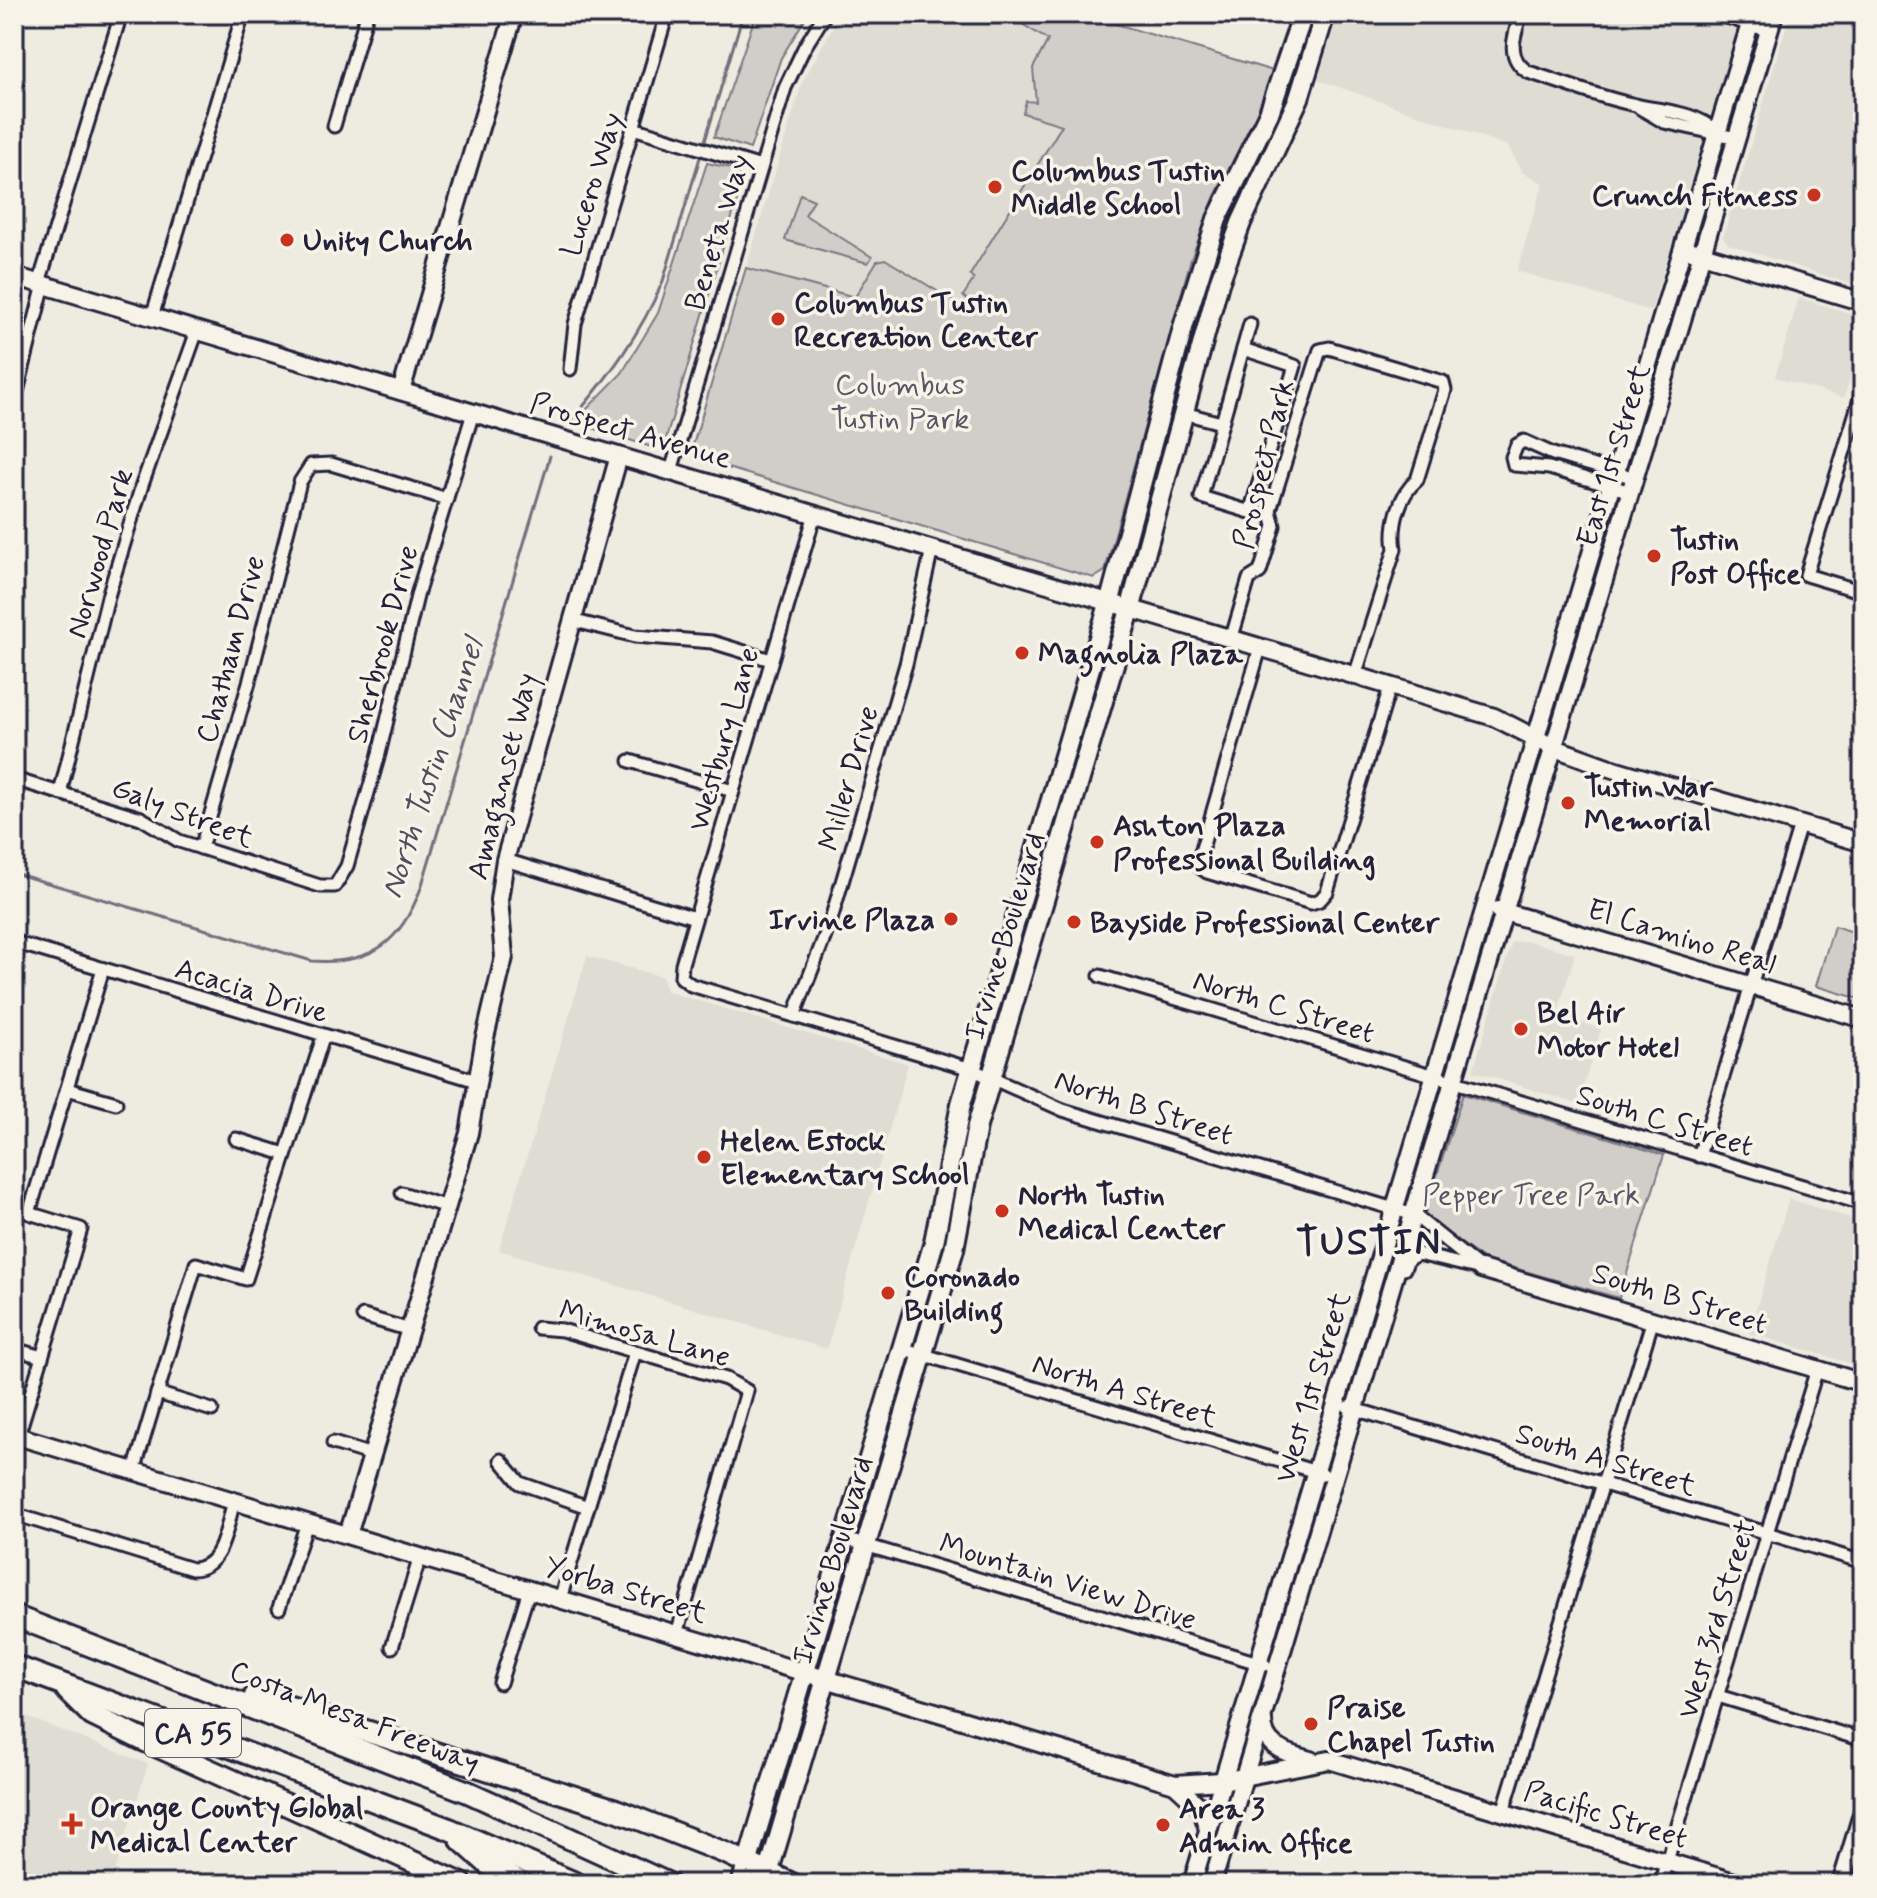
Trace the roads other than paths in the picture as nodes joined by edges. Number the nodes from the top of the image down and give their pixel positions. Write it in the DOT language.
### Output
graph roads {
  1 [pos="121,14"];
  2 [pos="243,14"];
  3 [pos="367,14"];
  4 [pos="514,14"];
  5 [pos="667,14"];
  6 [pos="825,14"];
  7 [pos="1325,14"];
  8 [pos="1521,14"];
  9 [pos="1718,14"];
  10 [pos="1772,18"];
  11 [pos="1752,19"];
  12 [pos="1300,21"];
  13 [pos="1311,60"];
  14 [pos="334,126"];
  15 [pos="633,128"];
  16 [pos="1718,132"];
  17 [pos="1737,138"];
  18 [pos="761,167"];
  19 [pos="1683,248"];
  20 [pos="1703,254"];
  21 [pos="1203,262"];
  22 [pos="14,276"];
  23 [pos="41,284"];
  24 [pos="1215,299"];
  25 [pos="1863,302"];
  26 [pos="152,317"];
  27 [pos="1250,324"];
  28 [pos="197,331"];
  29 [pos="1243,349"];
  30 [pos="570,369"];
  31 [pos="1170,379"];
  32 [pos="1863,389"];
  33 [pos="401,391"];
  34 [pos="14,404"];
  35 [pos="473,413"];
  36 [pos="1184,413"];
  37 [pos="1221,423"];
  38 [pos="619,456"];
  39 [pos="671,471"];
  40 [pos="1613,480"];
  41 [pos="1633,485"];
  42 [pos="447,499"];
  43 [pos="815,514"];
  44 [pos="932,549"];
  45 [pos="1863,592"];
  46 [pos="1109,604"];
  47 [pos="1130,610"];
  48 [pos="571,620"];
  49 [pos="1231,640"];
  50 [pos="1260,648"];
  51 [pos="771,660"];
  52 [pos="1355,676"];
  53 [pos="1390,687"];
  54 [pos="1536,737"];
  55 [pos="1555,748"];
  56 [pos="630,761"];
  57 [pos="14,779"];
  58 [pos="733,791"];
  59 [pos="60,793"];
  60 [pos="1800,825"];
  61 [pos="1863,843"];
  62 [pos="201,848"];
  63 [pos="505,860"];
  64 [pos="335,886"];
  65 [pos="1025,889"];
  66 [pos="1045,895"];
  67 [pos="1485,906"];
  68 [pos="1505,913"];
  69 [pos="695,918"];
  70 [pos="14,942"];
  71 [pos="103,969"];
  72 [pos="1100,976"];
  73 [pos="681,977"];
  74 [pos="1752,986"];
  75 [pos="794,1016"];
  76 [pos="1863,1019"];
  77 [pos="323,1037"];
  78 [pos="971,1069"];
  79 [pos="991,1076"];
  80 [pos="1434,1076"];
  81 [pos="477,1081"];
  82 [pos="1454,1082"];
  83 [pos="67,1089"];
  84 [pos="116,1103"];
  85 [pos="236,1139"];
  86 [pos="285,1154"];
  87 [pos="1699,1156"];
  88 [pos="402,1193"];
  89 [pos="1863,1204"];
  90 [pos="447,1207"];
  91 [pos="1394,1209"];
  92 [pos="1414,1215"];
  93 [pos="1481,1269"];
  94 [pos="1386,1308"];
  95 [pos="363,1316"];
  96 [pos="1653,1319"];
  97 [pos="538,1328"];
  98 [pos="410,1330"];
  99 [pos="901,1348"];
  100 [pos="14,1349"];
  101 [pos="635,1352"];
  102 [pos="923,1355"];
  103 [pos="42,1357"];
  104 [pos="1817,1369"];
  105 [pos="1863,1383"];
  106 [pos="157,1393"];
  107 [pos="1336,1403"];
  108 [pos="1355,1409"];
  109 [pos="212,1410"];
  110 [pos="16,1436"];
  111 [pos="333,1443"];
  112 [pos="372,1455"];
  113 [pos="501,1460"];
  114 [pos="134,1471"];
  115 [pos="1315,1472"];
  116 [pos="1335,1478"];
  117 [pos="1603,1483"];
  118 [pos="234,1501"];
  119 [pos="588,1507"];
  120 [pos="14,1514"];
  121 [pos="307,1523"];
  122 [pos="1767,1533"];
  123 [pos="348,1535"];
  124 [pos="845,1539"];
  125 [pos="865,1546"];
  126 [pos="420,1557"];
  127 [pos="1863,1562"];
  128 [pos="529,1590"];
  129 [pos="560,1599"];
  130 [pos="279,1608"];
  131 [pos="14,1616"];
  132 [pos="677,1634"];
  133 [pos="392,1647"];
  134 [pos="1258,1663"];
  135 [pos="139,1664"];
  136 [pos="14,1666"];
  137 [pos="1277,1669"];
  138 [pos="805,1672"];
  139 [pos="826,1679"];
  140 [pos="500,1683"];
  141 [pos="61,1684"];
  142 [pos="1718,1696"];
  143 [pos="1263,1716"];
  144 [pos="1863,1740"];
  145 [pos="1315,1761"];
  146 [pos="1245,1776"];
  147 [pos="1222,1781"];
  148 [pos="1175,1784"];
  149 [pos="1863,1811"];
  150 [pos="1503,1812"];
  151 [pos="449,1829"];
  152 [pos="1208,1829"];
  153 [pos="1859,1837"];
  154 [pos="748,1862"];
  155 [pos="1667,1862"];
  156 [pos="766,1878"];
  157 [pos="462,1884"];
  158 [pos="523,1884"];
  159 [pos="577,1884"];
  160 [pos="669,1884"];
  161 [pos="741,1884"];
  162 [pos="792,1884"];
  163 [pos="1192,1884"];
  164 [pos="1212,1884"];
  165 [pos="1660,1884"];
  166 [pos="1741,1884"];
  167 [pos="1841,1884"];
  1 -- 23 [label="street"];
  2 -- 26 [label="street"];
  3 -- 14 [label="street"];
  4 -- 33 [label="main road"];
  5 -- 15 [label="street, Lucero Way"];
  6 -- 18 [label="street, Beneta Way"];
  7 -- 13 [label="main road, Irvine Boulevard"];
  8 -- 16 [label="street"];
  9 -- 11 [label="street"];
  10 -- 11 [label="street"];
  10 -- 17 [label="main road, East 1st Street"];
  11 -- 16 [label="main road, East 1st Street"];
  12 -- 13 [label="main road"];
  12 -- 21 [label="main road, Irvine Boulevard"];
  13 -- 24 [label="main road, Irvine Boulevard"];
  15 -- 18 [label="street"];
  15 -- 30 [label="street, Lucero Way"];
  16 -- 17 [label="street"];
  16 -- 19 [label="main road, East 1st Street"];
  17 -- 20 [label="main road, East 1st Street"];
  18 -- 39 [label="street, Beneta Way"];
  19 -- 20 [label="main road"];
  19 -- 40 [label="main road, East 1st Street"];
  20 -- 25 [label="main road"];
  20 -- 41 [label="main road, East 1st Street"];
  21 -- 24 [label="main road"];
  21 -- 31 [label="main road, Irvine Boulevard"];
  22 -- 23 [label="main road, Prospect Avenue"];
  23 -- 26 [label="main road, Prospect Avenue"];
  23 -- 34 [label="street"];
  24 -- 36 [label="main road, Irvine Boulevard"];
  26 -- 28 [label="main road, Prospect Avenue"];
  27 -- 29 [label="street"];
  28 -- 33 [label="main road, Prospect Avenue"];
  28 -- 59 [label="street, Norwood Park"];
  29 -- 37 [label="street"];
  29 -- 37 [label="street"];
  31 -- 36 [label="main road"];
  31 -- 46 [label="main road, Irvine Boulevard"];
  32 -- 45 [label="street"];
  33 -- 35 [label="main road, Prospect Avenue"];
  35 -- 38 [label="main road, Prospect Avenue"];
  35 -- 42 [label="street, Sherbrook Drive"];
  36 -- 37 [label="street"];
  36 -- 47 [label="main road, Irvine Boulevard"];
  38 -- 39 [label="main road, Prospect Avenue"];
  38 -- 48 [label="main road, Amaganset Way"];
  39 -- 43 [label="main road, Prospect Avenue"];
  40 -- 40 [label="street"];
  40 -- 41 [label="street"];
  40 -- 54 [label="main road, East 1st Street"];
  41 -- 55 [label="main road, East 1st Street"];
  42 -- 62 [label="street, Chatham Drive"];
  42 -- 64 [label="street, Sherbrook Drive"];
  43 -- 44 [label="main road, Prospect Avenue"];
  43 -- 51 [label="street, Westbury Lane"];
  44 -- 46 [label="main road, Prospect Avenue"];
  44 -- 75 [label="street, Miller Drive"];
  46 -- 47 [label="main road, Prospect Avenue"];
  46 -- 65 [label="main road, Irvine Boulevard"];
  47 -- 49 [label="main road, Prospect Avenue"];
  47 -- 66 [label="main road, Irvine Boulevard"];
  48 -- 51 [label="street"];
  48 -- 63 [label="main road, Amaganset Way"];
  49 -- 50 [label="main road, Prospect Avenue"];
  49 -- 52 [label="street, Prospect Park"];
  50 -- 52 [label="main road, Prospect Avenue"];
  50 -- 53 [label="street"];
  51 -- 58 [label="street, Westbury Lane"];
  52 -- 53 [label="main road, Prospect Avenue"];
  53 -- 54 [label="main road, Prospect Avenue"];
  54 -- 55 [label="main road, Prospect Avenue"];
  54 -- 67 [label="main road, East 1st Street"];
  55 -- 60 [label="main road, Prospect Avenue"];
  55 -- 68 [label="main road, East 1st Street"];
  56 -- 58 [label="street"];
  57 -- 59 [label="street, Galy Street"];
  58 -- 69 [label="street, Westbury Lane"];
  59 -- 62 [label="street, Galy Street"];
  60 -- 61 [label="main road, Prospect Avenue"];
  60 -- 74 [label="street"];
  62 -- 64 [label="street, Galy Street"];
  63 -- 69 [label="street"];
  63 -- 81 [label="main road, Amaganset Way"];
  65 -- 66 [label="main road"];
  65 -- 78 [label="main road, Irvine Boulevard"];
  66 -- 79 [label="main road, Irvine Boulevard"];
  67 -- 68 [label="main road, El Camino Real"];
  67 -- 80 [label="main road, West 1st Street"];
  68 -- 74 [label="main road, El Camino Real"];
  68 -- 82 [label="main road, West 1st Street"];
  69 -- 73 [label="street, Westbury Lane"];
  70 -- 71 [label="street, Acacia Drive"];
  71 -- 77 [label="street, Acacia Drive"];
  71 -- 83 [label="street"];
  72 -- 80 [label="street, North C Street"];
  73 -- 75 [label="street, North B Street"];
  74 -- 76 [label="main road, El Camino Real"];
  74 -- 87 [label="street"];
  75 -- 78 [label="street, North B Street"];
  77 -- 81 [label="street, Acacia Drive"];
  77 -- 86 [label="street"];
  78 -- 79 [label="street, North B Street"];
  78 -- 99 [label="main road, Irvine Boulevard"];
  79 -- 91 [label="street, North B Street"];
  79 -- 102 [label="main road, Irvine Boulevard"];
  80 -- 82 [label="street, North C Street"];
  80 -- 91 [label="main road, West 1st Street"];
  81 -- 90 [label="main road, Amaganset Way"];
  82 -- 87 [label="street, South C Street"];
  82 -- 92 [label="main road, West 1st Street"];
  83 -- 84 [label="street"];
  83 -- 103 [label="street"];
  85 -- 86 [label="street"];
  86 -- 106 [label="street"];
  87 -- 89 [label="street, South C Street"];
  88 -- 90 [label="street"];
  90 -- 98 [label="main road, Amaganset Way"];
  91 -- 92 [label="street, North B Street"];
  91 -- 107 [label="main road, West 1st Street"];
  92 -- 93 [label="street, South B Street"];
  92 -- 94 [label="main road, West 1st Street"];
  93 -- 94 [label="street, South B Street"];
  93 -- 96 [label="main road, South B Street"];
  94 -- 108 [label="main road, West 1st Street"];
  95 -- 98 [label="street"];
  96 -- 104 [label="main road, South B Street"];
  96 -- 117 [label="street"];
  97 -- 101 [label="street, Mimosa Lane"];
  98 -- 112 [label="main road, Amaganset Way"];
  99 -- 102 [label="street, North A Street"];
  99 -- 124 [label="main road, Irvine Boulevard"];
  100 -- 103 [label="street"];
  101 -- 119 [label="street"];
  101 -- 132 [label="street, Mimosa Lane"];
  102 -- 115 [label="street, North A Street"];
  102 -- 125 [label="main road, Irvine Boulevard"];
  103 -- 110 [label="street"];
  104 -- 105 [label="main road, South B Street"];
  104 -- 122 [label="street, West 3rd Street"];
  106 -- 109 [label="street"];
  106 -- 114 [label="street"];
  107 -- 108 [label="street, South A Street"];
  107 -- 115 [label="main road, West 1st Street"];
  108 -- 116 [label="main road, West 1st Street"];
  108 -- 117 [label="street, South A Street"];
  110 -- 114 [label="main road, Yorba Street"];
  111 -- 112 [label="street"];
  112 -- 123 [label="main road, Amaganset Way"];
  113 -- 119 [label="street"];
  114 -- 118 [label="main road, Yorba Street"];
  115 -- 116 [label="street, North A Street"];
  115 -- 134 [label="main road, West 1st Street"];
  116 -- 137 [label="main road, West 1st Street"];
  117 -- 122 [label="street, South A Street"];
  117 -- 150 [label="street"];
  118 -- 120 [label="street"];
  118 -- 121 [label="main road, Yorba Street"];
  119 -- 129 [label="street"];
  121 -- 123 [label="main road, Yorba Street"];
  121 -- 130 [label="street"];
  122 -- 127 [label="street, South A Street"];
  122 -- 142 [label="street, West 3rd Street"];
  123 -- 126 [label="main road, Yorba Street"];
  124 -- 125 [label="street, Mountain View Drive"];
  124 -- 138 [label="main road, Irvine Boulevard"];
  125 -- 134 [label="street, Mountain View Drive"];
  125 -- 139 [label="main road, Irvine Boulevard"];
  126 -- 128 [label="main road, Yorba Street"];
  126 -- 133 [label="street"];
  128 -- 129 [label="main road, Yorba Street"];
  128 -- 140 [label="street"];
  129 -- 132 [label="main road, Yorba Street"];
  131 -- 135 [label="highway, Costa Mesa Freeway / CA 55"];
  132 -- 138 [label="main road, Yorba Street"];
  134 -- 137 [label="street, Mountain View Drive"];
  134 -- 147 [label="main road, West 1st Street"];
  135 -- 154 [label="highway"];
  135 -- 160 [label="highway, Costa Mesa Freeway / CA 55"];
  136 -- 141 [label="highway, CA 55"];
  137 -- 143 [label="main road, West 1st Street"];
  138 -- 139 [label="main road, Yorba Street"];
  138 -- 154 [label="main road, Irvine Boulevard"];
  139 -- 148 [label="main road, Yorba Street"];
  139 -- 156 [label="main road, Irvine Boulevard"];
  141 -- 151 [label="highway, CA 55"];
  141 -- 157 [label="highway"];
  142 -- 144 [label="street"];
  142 -- 155 [label="street, West 3rd Street"];
  143 -- 145 [label="main road"];
  143 -- 146 [label="main road, West 1st Street"];
  145 -- 146 [label="main road, Pacific Street"];
  145 -- 150 [label="main road, Pacific Street"];
  146 -- 147 [label="main road, Pacific Street"];
  146 -- 164 [label="main road, West 1st Street"];
  147 -- 148 [label="main road, Yorba Street"];
  147 -- 152 [label="main road, West 1st Street"];
  148 -- 152 [label="main road"];
  149 -- 153 [label="main road"];
  150 -- 155 [label="main road, Pacific Street"];
  151 -- 158 [label="highway"];
  151 -- 159 [label="highway, CA 55"];
  152 -- 163 [label="main road, West 1st Street"];
  153 -- 167 [label="main road"];
  154 -- 156 [label="highway"];
  154 -- 161 [label="main road, Irvine Boulevard"];
  155 -- 165 [label="street, West 3rd Street"];
  155 -- 166 [label="main road, Pacific Street"];
  156 -- 162 [label="highway"];
}
